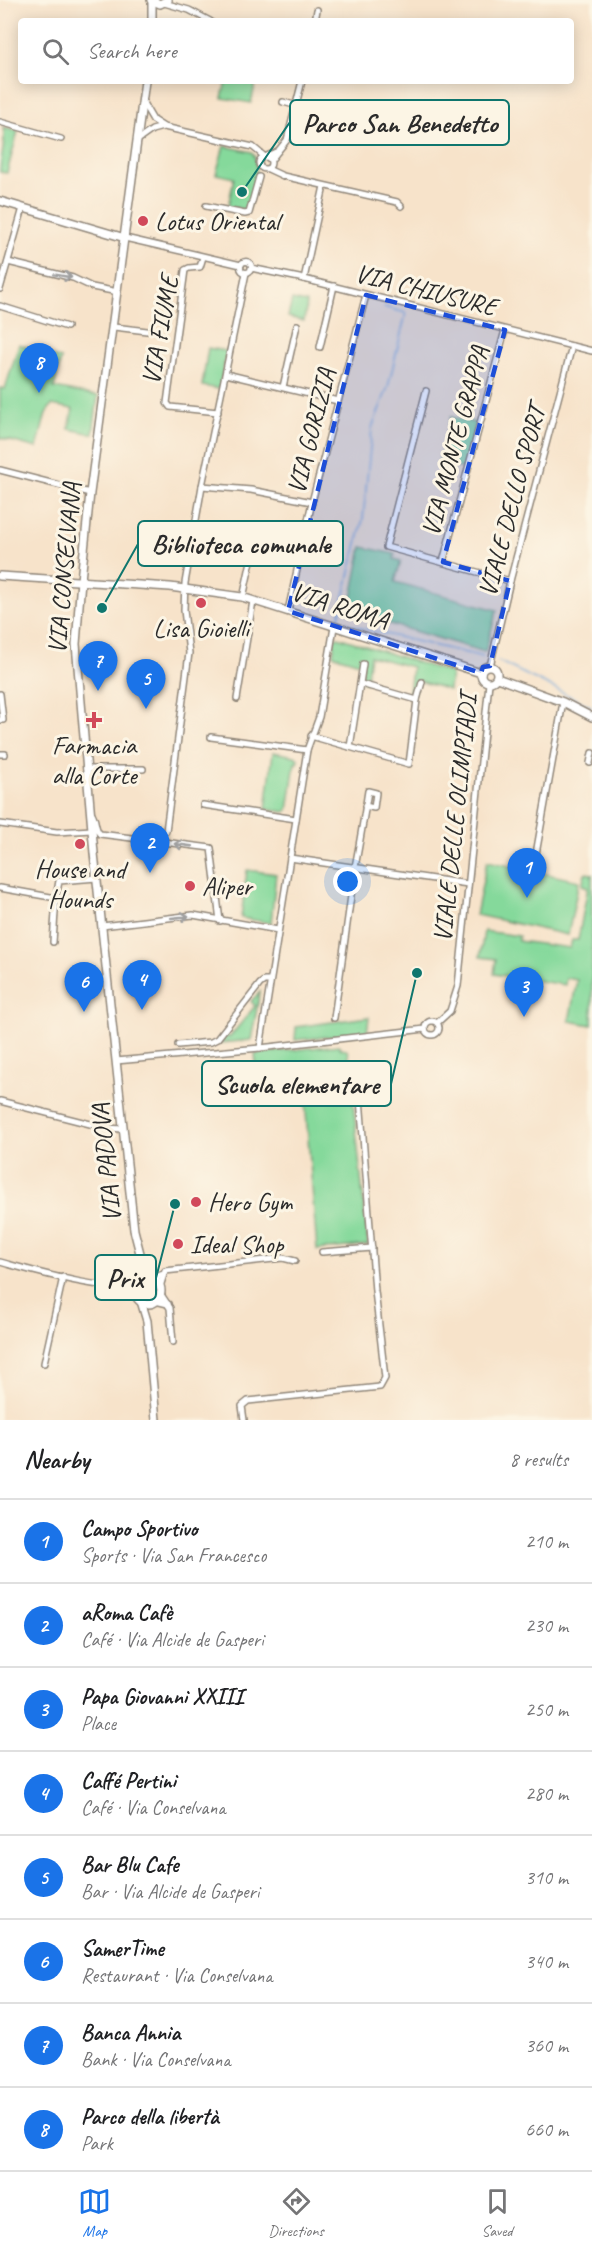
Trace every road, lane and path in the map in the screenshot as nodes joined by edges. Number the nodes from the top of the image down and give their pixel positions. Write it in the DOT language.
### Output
graph roads {
  1 [pos="179,0"];
  2 [pos="151,1"];
  3 [pos="164,2"];
  4 [pos="189,10"];
  5 [pos="317,10"];
  6 [pos="153,18"];
  7 [pos="155,18"];
  8 [pos="204,18"];
  9 [pos="316,18"];
  10 [pos="145,84"];
  11 [pos="301,84"];
  12 [pos="284,102"];
  13 [pos="142,103"];
  14 [pos="296,105"];
  15 [pos="0,122"];
  16 [pos="357,122"];
  17 [pos="164,127"];
  18 [pos="61,139"];
  19 [pos="138,141"];
  20 [pos="253,147"];
  21 [pos="278,151"];
  22 [pos="265,157"];
  23 [pos="266,165"];
  24 [pos="324,186"];
  25 [pos="0,201"];
  26 [pos="206,206"];
  27 [pos="401,206"];
  28 [pos="22,208"];
  29 [pos="125,238"];
  30 [pos="203,257"];
  31 [pos="8,262"];
  32 [pos="248,271"];
  33 [pos="304,279"];
  34 [pos="334,286"];
  35 [pos="0,289"];
  36 [pos="118,292"];
  37 [pos="366,295"];
  38 [pos="0,306"];
  39 [pos="297,325"];
  40 [pos="67,327"];
  41 [pos="114,327"];
  42 [pos="505,330"];
  43 [pos="147,331"];
  44 [pos="572,346"];
  45 [pos="320,347"];
  46 [pos="592,351"];
  47 [pos="226,374"];
  48 [pos="283,387"];
  49 [pos="426,391"];
  50 [pos="338,401"];
  51 [pos="218,412"];
  52 [pos="0,470"];
  53 [pos="202,486"];
  54 [pos="90,493"];
  55 [pos="312,502"];
  56 [pos="252,561"];
  57 [pos="443,562"];
  58 [pos="0,576"];
  59 [pos="81,580"];
  60 [pos="510,581"];
  61 [pos="185,588"];
  62 [pos="243,598"];
  63 [pos="253,601"];
  64 [pos="288,612"];
  65 [pos="334,627"];
  66 [pos="363,664"];
  67 [pos="490,666"];
  68 [pos="481,673"];
  69 [pos="497,678"];
  70 [pos="422,682"];
  71 [pos="489,683"];
  72 [pos="361,684"];
  73 [pos="0,694"];
  74 [pos="237,699"];
  75 [pos="417,700"];
  76 [pos="563,702"];
  77 [pos="592,717"];
  78 [pos="0,720"];
  79 [pos="311,736"];
  80 [pos="211,737"];
  81 [pos="350,747"];
  82 [pos="307,750"];
  83 [pos="592,753"];
  84 [pos="590,763"];
  85 [pos="86,769"];
  86 [pos="143,769"];
  87 [pos="203,805"];
  88 [pos="365,806"];
  89 [pos="90,812"];
  90 [pos="296,819"];
  91 [pos="0,824"];
  92 [pos="92,830"];
  93 [pos="166,831"];
  94 [pos="536,854"];
  95 [pos="290,858"];
  96 [pos="356,867"];
  97 [pos="97,878"];
  98 [pos="468,884"];
  99 [pos="0,888"];
  100 [pos="57,898"];
  101 [pos="219,921"];
  102 [pos="102,926"];
  103 [pos="278,930"];
  104 [pos="53,942"];
  105 [pos="270,985"];
  106 [pos="334,1018"];
  107 [pos="437,1023"];
  108 [pos="425,1029"];
  109 [pos="178,1044"];
  110 [pos="260,1048"];
  111 [pos="116,1061"];
  112 [pos="360,1098"];
  113 [pos="0,1101"];
  114 [pos="123,1129"];
  115 [pos="372,1248"];
  116 [pos="322,1252"];
  117 [pos="142,1261"];
  118 [pos="295,1261"];
  119 [pos="0,1262"];
  120 [pos="164,1274"];
  121 [pos="63,1277"];
  122 [pos="150,1278"];
  123 [pos="138,1283"];
  124 [pos="104,1285"];
  125 [pos="160,1290"];
  126 [pos="139,1299"];
  127 [pos="154,1302"];
  128 [pos="168,1304"];
  129 [pos="147,1321"];
  130 [pos="173,1342"];
  131 [pos="44,1363"];
  132 [pos="156,1420"];
  133 [pos="243,1420"];
  1 -- 4 [label="street"];
  2 -- 3 [label="main road"];
  2 -- 6 [label="main road"];
  3 -- 4 [label="street"];
  3 -- 7 [label="main road"];
  4 -- 8 [label="street"];
  5 -- 9 [label="street"];
  10 -- 13 [label="main road, VIA CONSELVANA"];
  11 -- 14 [label="street"];
  12 -- 14 [label="street"];
  13 -- 17 [label="street"];
  13 -- 19 [label="main road, VIA CONSELVANA"];
  14 -- 16 [label="street"];
  14 -- 21 [label="street"];
  15 -- 18 [label="street"];
  17 -- 19 [label="street"];
  17 -- 20 [label="street"];
  19 -- 29 [label="main road, VIA CONSELVANA"];
  20 -- 22 [label="street"];
  20 -- 23 [label="street"];
  21 -- 22 [label="street"];
  21 -- 23 [label="street"];
  22 -- 23 [label="street"];
  23 -- 24 [label="street"];
  23 -- 26 [label="street"];
  24 -- 27 [label="street"];
  24 -- 33 [label="street"];
  25 -- 28 [label="main road"];
  28 -- 29 [label="main road"];
  28 -- 31 [label="street"];
  29 -- 30 [label="street, VIA CHIUSURE"];
  29 -- 36 [label="main road, VIA CONSELVANA"];
  30 -- 32 [label="street, VIA CHIUSURE"];
  30 -- 51 [label="street, VIA FIUME"];
  31 -- 35 [label="street"];
  31 -- 36 [label="street, one-way"];
  32 -- 33 [label="street, VIA CHIUSURE"];
  32 -- 47 [label="street"];
  33 -- 34 [label="street, VIA CHIUSURE"];
  34 -- 37 [label="street, VIA CHIUSURE"];
  34 -- 45 [label="street"];
  36 -- 41 [label="main road, VIA CONSELVANA"];
  37 -- 42 [label="street, VIA CHIUSURE"];
  37 -- 50 [label="street, VIA GORIZIA"];
  38 -- 40 [label="street"];
  39 -- 48 [label="street"];
  41 -- 43 [label="street"];
  41 -- 54 [label="main road, VIA CONSELVANA"];
  42 -- 44 [label="street, VIA CHIUSURE"];
  42 -- 57 [label="street, VIA MONTE GRAPPA"];
  44 -- 46 [label="street, VIA CHIUSURE"];
  44 -- 60 [label="street, VIALE DELLO SPORT"];
  47 -- 48 [label="street"];
  47 -- 51 [label="street"];
  48 -- 50 [label="street"];
  49 -- 57 [label="street, VIA MONTE GRAPPA"];
  50 -- 55 [label="street, VIA GORIZIA"];
  51 -- 53 [label="street"];
  52 -- 54 [label="street"];
  53 -- 55 [label="street"];
  53 -- 61 [label="street"];
  54 -- 59 [label="main road, VIA CONSELVANA"];
  55 -- 64 [label="street, VIA GORIZIA"];
  56 -- 62 [label="street"];
  57 -- 60 [label="street, VIA MONTE GRAPPA"];
  58 -- 59 [label="main road, VIA ROMA"];
  59 -- 61 [label="main road, VIA ROMA"];
  59 -- 85 [label="main road, VIA CONSELVANA"];
  60 -- 67 [label="street, VIALE DELLO SPORT"];
  61 -- 62 [label="main road, VIA ROMA"];
  61 -- 93 [label="street"];
  62 -- 63 [label="main road, VIA ROMA"];
  63 -- 64 [label="main road, VIA ROMA"];
  63 -- 74 [label="street"];
  64 -- 65 [label="main road, VIA ROMA"];
  65 -- 68 [label="main road, VIA ROMA"];
  65 -- 79 [label="street"];
  66 -- 72 [label="street"];
  67 -- 68 [label="main road"];
  67 -- 69 [label="main road"];
  68 -- 71 [label="main road"];
  69 -- 71 [label="main road"];
  69 -- 76 [label="main road"];
  70 -- 75 [label="street"];
  71 -- 98 [label="street, VIALE DELLE OLIMPIADI"];
  72 -- 75 [label="street"];
  72 -- 81 [label="street"];
  73 -- 78 [label="street"];
  75 -- 81 [label="street"];
  76 -- 77 [label="main road"];
  76 -- 94 [label="street"];
  79 -- 81 [label="street"];
  79 -- 82 [label="street"];
  80 -- 82 [label="street"];
  82 -- 90 [label="street"];
  83 -- 84 [label="street"];
  85 -- 86 [label="street"];
  85 -- 89 [label="main road, VIA CONSELVANA"];
  87 -- 90 [label="street"];
  88 -- 96 [label="street"];
  89 -- 92 [label="main road, VIA CONSELVANA"];
  101 -- 89 [label="street, one-way"];
  90 -- 95 [label="street"];
  91 -- 92 [label="street"];
  92 -- 97 [label="main road, VIA CONSELVANA"];
  95 -- 96 [label="street"];
  95 -- 103 [label="street"];
  96 -- 98 [label="street"];
  96 -- 106 [label="street"];
  97 -- 100 [label="street"];
  97 -- 102 [label="main road, VIA CONSELVANA"];
  98 -- 107 [label="street, VIALE DELLE OLIMPIADI"];
  99 -- 100 [label="street"];
  100 -- 104 [label="street"];
  102 -- 101 [label="street, one-way"];
  101 -- 103 [label="street"];
  102 -- 111 [label="main road, VIA CONSELVANA"];
  103 -- 105 [label="street"];
  105 -- 109 [label="street"];
  105 -- 110 [label="street"];
  107 -- 108 [label="street"];
  107 -- 108 [label="street"];
  108 -- 110 [label="street"];
  110 -- 111 [label="street"];
  111 -- 114 [label="main road, VIA PADOVA"];
  112 -- 115 [label="street"];
  113 -- 114 [label="street"];
  114 -- 117 [label="main road, VIA PADOVA"];
  115 -- 116 [label="street"];
  115 -- 133 [label="street"];
  117 -- 122 [label="main road, VIA PADOVA"];
  117 -- 123 [label="main road, VIA PADOVA"];
  118 -- 120 [label="street"];
  119 -- 121 [label="street"];
  120 -- 122 [label="street"];
  120 -- 125 [label="street"];
  121 -- 124 [label="street"];
  121 -- 131 [label="street"];
  122 -- 123 [label="main road"];
  122 -- 125 [label="main road"];
  123 -- 124 [label="street"];
  123 -- 126 [label="main road"];
  124 -- 126 [label="street"];
  125 -- 127 [label="main road"];
  125 -- 128 [label="street"];
  126 -- 127 [label="main road"];
  126 -- 129 [label="main road"];
  127 -- 128 [label="street"];
  127 -- 129 [label="main road"];
  128 -- 130 [label="street"];
  129 -- 132 [label="main road"];
}
